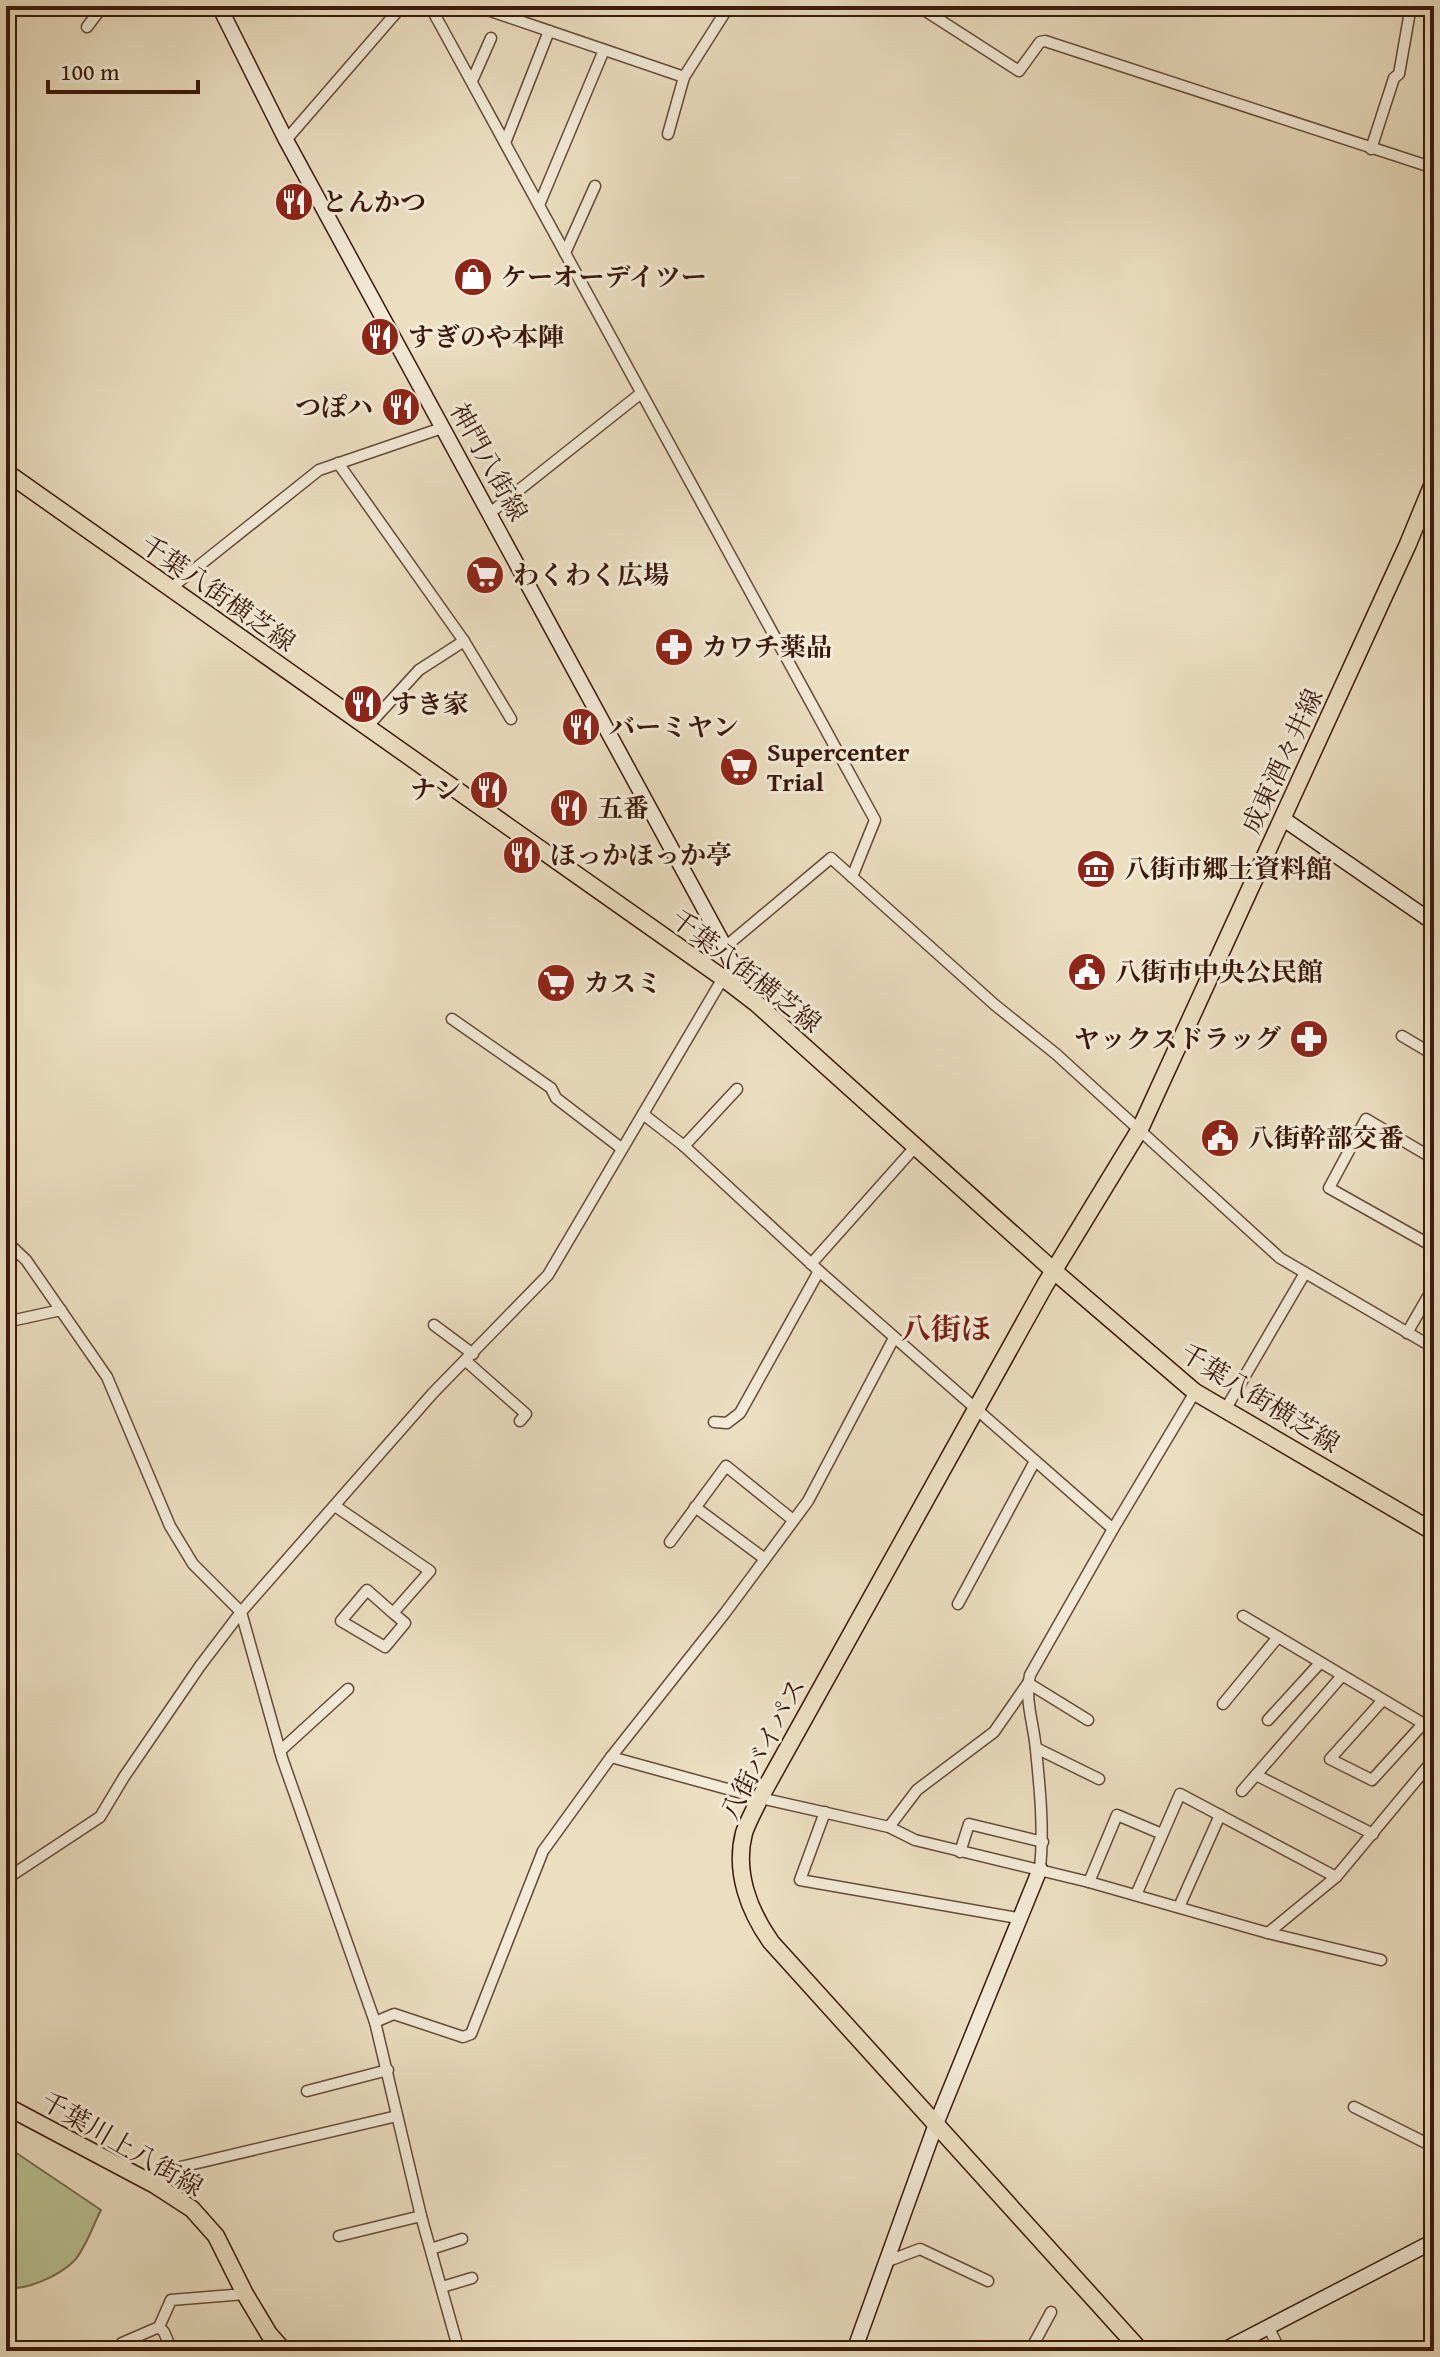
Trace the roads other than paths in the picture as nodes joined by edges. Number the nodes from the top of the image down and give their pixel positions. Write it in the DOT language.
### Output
graph roads {
  1 [pos="103,6"];
  2 [pos="219,6"];
  3 [pos="402,6"];
  4 [pos="430,6"];
  5 [pos="476,6"];
  6 [pos="729,6"];
  7 [pos="918,6"];
  8 [pos="1411,6"];
  9 [pos="87,27"];
  10 [pos="549,31"];
  11 [pos="491,38"];
  12 [pos="604,50"];
  13 [pos="684,77"];
  14 [pos="472,81"];
  15 [pos="668,134"];
  16 [pos="286,140"];
  17 [pos="505,143"];
  18 [pos="1371,149"];
  19 [pos="1434,168"];
  20 [pos="595,186"];
  21 [pos="539,205"];
  22 [pos="565,253"];
  23 [pos="640,394"];
  24 [pos="442,428"];
  25 [pos="338,463"];
  26 [pos="6,472"];
  27 [pos="1434,481"];
  28 [pos="490,513"];
  29 [pos="171,588"];
  30 [pos="464,641"];
  31 [pos="511,719"];
  32 [pos="367,727"];
  33 [pos="1282,818"];
  34 [pos="852,877"];
  35 [pos="1434,923"];
  36 [pos="725,947"];
  37 [pos="728,982"];
  38 [pos="452,1019"];
  39 [pos="1402,1036"];
  40 [pos="1434,1055"];
  41 [pos="737,1089"];
  42 [pos="643,1114"];
  43 [pos="1140,1129"];
  44 [pos="684,1146"];
  45 [pos="916,1146"];
  46 [pos="621,1148"];
  47 [pos="1434,1159"];
  48 [pos="6,1241"];
  49 [pos="1434,1247"];
  50 [pos="815,1268"];
  51 [pos="1054,1271"];
  52 [pos="1305,1273"];
  53 [pos="1434,1286"];
  54 [pos="61,1310"];
  55 [pos="7,1323"];
  56 [pos="434,1325"];
  57 [pos="1407,1333"];
  58 [pos="894,1338"];
  59 [pos="1434,1348"];
  60 [pos="470,1358"];
  61 [pos="1195,1392"];
  62 [pos="976,1408"];
  63 [pos="1225,1410"];
  64 [pos="6,1419"];
  65 [pos="520,1421"];
  66 [pos="714,1422"];
  67 [pos="1035,1461"];
  68 [pos="335,1506"];
  69 [pos="695,1507"];
  70 [pos="793,1520"];
  71 [pos="1113,1529"];
  72 [pos="1434,1532"];
  73 [pos="670,1542"];
  74 [pos="765,1559"];
  75 [pos="958,1604"];
  76 [pos="241,1612"];
  77 [pos="393,1613"];
  78 [pos="1243,1616"];
  79 [pos="1278,1637"];
  80 [pos="1320,1663"];
  81 [pos="1341,1677"];
  82 [pos="1028,1683"];
  83 [pos="348,1689"];
  84 [pos="1382,1701"];
  85 [pos="1223,1704"];
  86 [pos="1088,1720"];
  87 [pos="1268,1720"];
  88 [pos="1423,1724"];
  89 [pos="1434,1730"];
  90 [pos="1036,1748"];
  91 [pos="280,1751"];
  92 [pos="611,1757"];
  93 [pos="1434,1759"];
  94 [pos="1256,1775"];
  95 [pos="1099,1779"];
  96 [pos="1242,1791"];
  97 [pos="760,1798"];
  98 [pos="825,1812"];
  99 [pos="1220,1815"];
  100 [pos="889,1827"];
  101 [pos="1162,1834"];
  102 [pos="1373,1834"];
  103 [pos="1043,1842"];
  104 [pos="960,1852"];
  105 [pos="1040,1869"];
  106 [pos="1336,1877"];
  107 [pos="6,1879"];
  108 [pos="1089,1882"];
  109 [pos="1136,1895"];
  110 [pos="1179,1907"];
  111 [pos="1018,1918"];
  112 [pos="1268,1933"];
  113 [pos="1381,1960"];
  114 [pos="375,2022"];
  115 [pos="388,2070"];
  116 [pos="307,2091"];
  117 [pos="6,2106"];
  118 [pos="1354,2107"];
  119 [pos="397,2116"];
  120 [pos="936,2124"];
  121 [pos="1434,2147"];
  122 [pos="155,2185"];
  123 [pos="421,2216"];
  124 [pos="339,2236"];
  125 [pos="462,2239"];
  126 [pos="1434,2241"];
  127 [pos="431,2249"];
  128 [pos="888,2261"];
  129 [pos="472,2278"];
  130 [pos="988,2281"];
  131 [pos="442,2287"];
  132 [pos="245,2294"];
  133 [pos="1051,2312"];
  134 [pos="1268,2326"];
  135 [pos="159,2327"];
  136 [pos="125,2351"];
  137 [pos="172,2351"];
  138 [pos="284,2351"];
  139 [pos="459,2351"];
  140 [pos="854,2351"];
  141 [pos="1030,2351"];
  142 [pos="1141,2351"];
  143 [pos="1222,2351"];
  144 [pos="1280,2351"];
  1 -- 9 [label="street"];
  2 -- 16 [label="main road, 神門八街線"];
  3 -- 16 [label="street"];
  4 -- 14 [label="street"];
  5 -- 10 [label="street"];
  6 -- 13 [label="street"];
  7 -- 18 [label="street"];
  8 -- 18 [label="street"];
  10 -- 12 [label="street"];
  10 -- 17 [label="street"];
  11 -- 14 [label="street"];
  12 -- 13 [label="street"];
  12 -- 21 [label="street"];
  13 -- 15 [label="street"];
  14 -- 17 [label="street"];
  16 -- 24 [label="main road, 神門八街線"];
  17 -- 21 [label="street"];
  18 -- 19 [label="street"];
  20 -- 22 [label="street"];
  21 -- 22 [label="street"];
  22 -- 23 [label="street"];
  23 -- 28 [label="street"];
  23 -- 34 [label="street"];
  24 -- 25 [label="street"];
  24 -- 28 [label="main road, 神門八街線"];
  25 -- 29 [label="street"];
  25 -- 30 [label="street"];
  26 -- 29 [label="main road, 千葉八街横芝線"];
  27 -- 33 [label="main road, 成東酒々井線"];
  28 -- 36 [label="main road, 神門八街線"];
  29 -- 32 [label="main road, 千葉八街横芝線"];
  30 -- 31 [label="street"];
  30 -- 32 [label="street"];
  32 -- 37 [label="main road, 千葉八街横芝線"];
  33 -- 35 [label="main road"];
  33 -- 43 [label="main road, 成東酒々井線"];
  34 -- 36 [label="street"];
  34 -- 43 [label="street"];
  36 -- 37 [label="main road, 神門八街線"];
  37 -- 42 [label="street"];
  37 -- 45 [label="main road, 千葉八街横芝線"];
  38 -- 46 [label="street"];
  39 -- 40 [label="street"];
  41 -- 44 [label="street"];
  42 -- 44 [label="street"];
  42 -- 46 [label="street"];
  43 -- 51 [label="main road, 成東酒々井線"];
  43 -- 52 [label="street"];
  44 -- 50 [label="street"];
  45 -- 50 [label="street"];
  45 -- 51 [label="main road, 千葉八街横芝線"];
  46 -- 60 [label="street"];
  47 -- 49 [label="street"];
  48 -- 54 [label="street"];
  50 -- 58 [label="street"];
  50 -- 66 [label="street"];
  51 -- 61 [label="main road, 千葉八街横芝線"];
  51 -- 62 [label="main road, 八街バイパス"];
  52 -- 57 [label="street"];
  52 -- 63 [label="street"];
  53 -- 57 [label="street"];
  54 -- 55 [label="street"];
  54 -- 76 [label="street"];
  55 -- 64 [label="street"];
  56 -- 60 [label="street"];
  57 -- 59 [label="street"];
  58 -- 62 [label="street"];
  58 -- 70 [label="street"];
  60 -- 65 [label="street"];
  60 -- 68 [label="street"];
  61 -- 63 [label="main road, 千葉八街横芝線"];
  61 -- 71 [label="street"];
  62 -- 67 [label="street"];
  62 -- 97 [label="main road, 八街バイパス"];
  63 -- 72 [label="main road, 千葉八街横芝線"];
  67 -- 71 [label="street"];
  67 -- 75 [label="street"];
  68 -- 76 [label="street"];
  68 -- 77 [label="street"];
  69 -- 70 [label="street"];
  69 -- 73 [label="street"];
  69 -- 74 [label="street"];
  70 -- 74 [label="street"];
  71 -- 82 [label="street"];
  74 -- 92 [label="street"];
  76 -- 91 [label="street"];
  76 -- 107 [label="street"];
  77 -- 77 [label="street"];
  78 -- 79 [label="street"];
  79 -- 80 [label="street"];
  79 -- 85 [label="street"];
  80 -- 81 [label="street"];
  80 -- 87 [label="street"];
  81 -- 84 [label="street"];
  81 -- 94 [label="street"];
  82 -- 86 [label="street"];
  82 -- 90 [label="street"];
  82 -- 100 [label="street"];
  83 -- 91 [label="street"];
  84 -- 88 [label="street"];
  84 -- 88 [label="street"];
  88 -- 89 [label="street"];
  90 -- 95 [label="street"];
  90 -- 103 [label="street"];
  91 -- 114 [label="street"];
  92 -- 97 [label="street"];
  92 -- 114 [label="street"];
  93 -- 102 [label="street"];
  94 -- 96 [label="street"];
  94 -- 102 [label="street"];
  97 -- 98 [label="street"];
  97 -- 120 [label="main road, 八街バイパス"];
  98 -- 100 [label="street"];
  98 -- 111 [label="street"];
  99 -- 101 [label="street"];
  99 -- 106 [label="street"];
  99 -- 110 [label="street"];
  100 -- 104 [label="street"];
  101 -- 108 [label="street"];
  101 -- 109 [label="street"];
  102 -- 106 [label="street"];
  103 -- 104 [label="street"];
  103 -- 105 [label="street"];
  104 -- 105 [label="street"];
  105 -- 108 [label="street"];
  105 -- 111 [label="main road"];
  106 -- 112 [label="street"];
  108 -- 109 [label="street"];
  109 -- 110 [label="street"];
  110 -- 112 [label="street"];
  111 -- 120 [label="main road"];
  112 -- 113 [label="street"];
  114 -- 115 [label="street"];
  115 -- 116 [label="street"];
  115 -- 119 [label="street"];
  117 -- 122 [label="main road, 千葉川上八街線"];
  118 -- 121 [label="street"];
  119 -- 122 [label="street"];
  119 -- 123 [label="street"];
  120 -- 128 [label="main road"];
  120 -- 142 [label="main road, 八街バイパス"];
  122 -- 132 [label="main road, 千葉川上八街線"];
  123 -- 124 [label="street"];
  123 -- 127 [label="street"];
  125 -- 127 [label="street"];
  126 -- 134 [label="main road"];
  127 -- 131 [label="street"];
  128 -- 130 [label="street"];
  128 -- 140 [label="main road"];
  129 -- 131 [label="street"];
  131 -- 139 [label="street"];
  132 -- 135 [label="street"];
  132 -- 138 [label="main road, 千葉川上八街線"];
  133 -- 141 [label="street"];
  134 -- 143 [label="main road"];
  134 -- 144 [label="street"];
  135 -- 136 [label="street"];
  135 -- 137 [label="street"];
}
